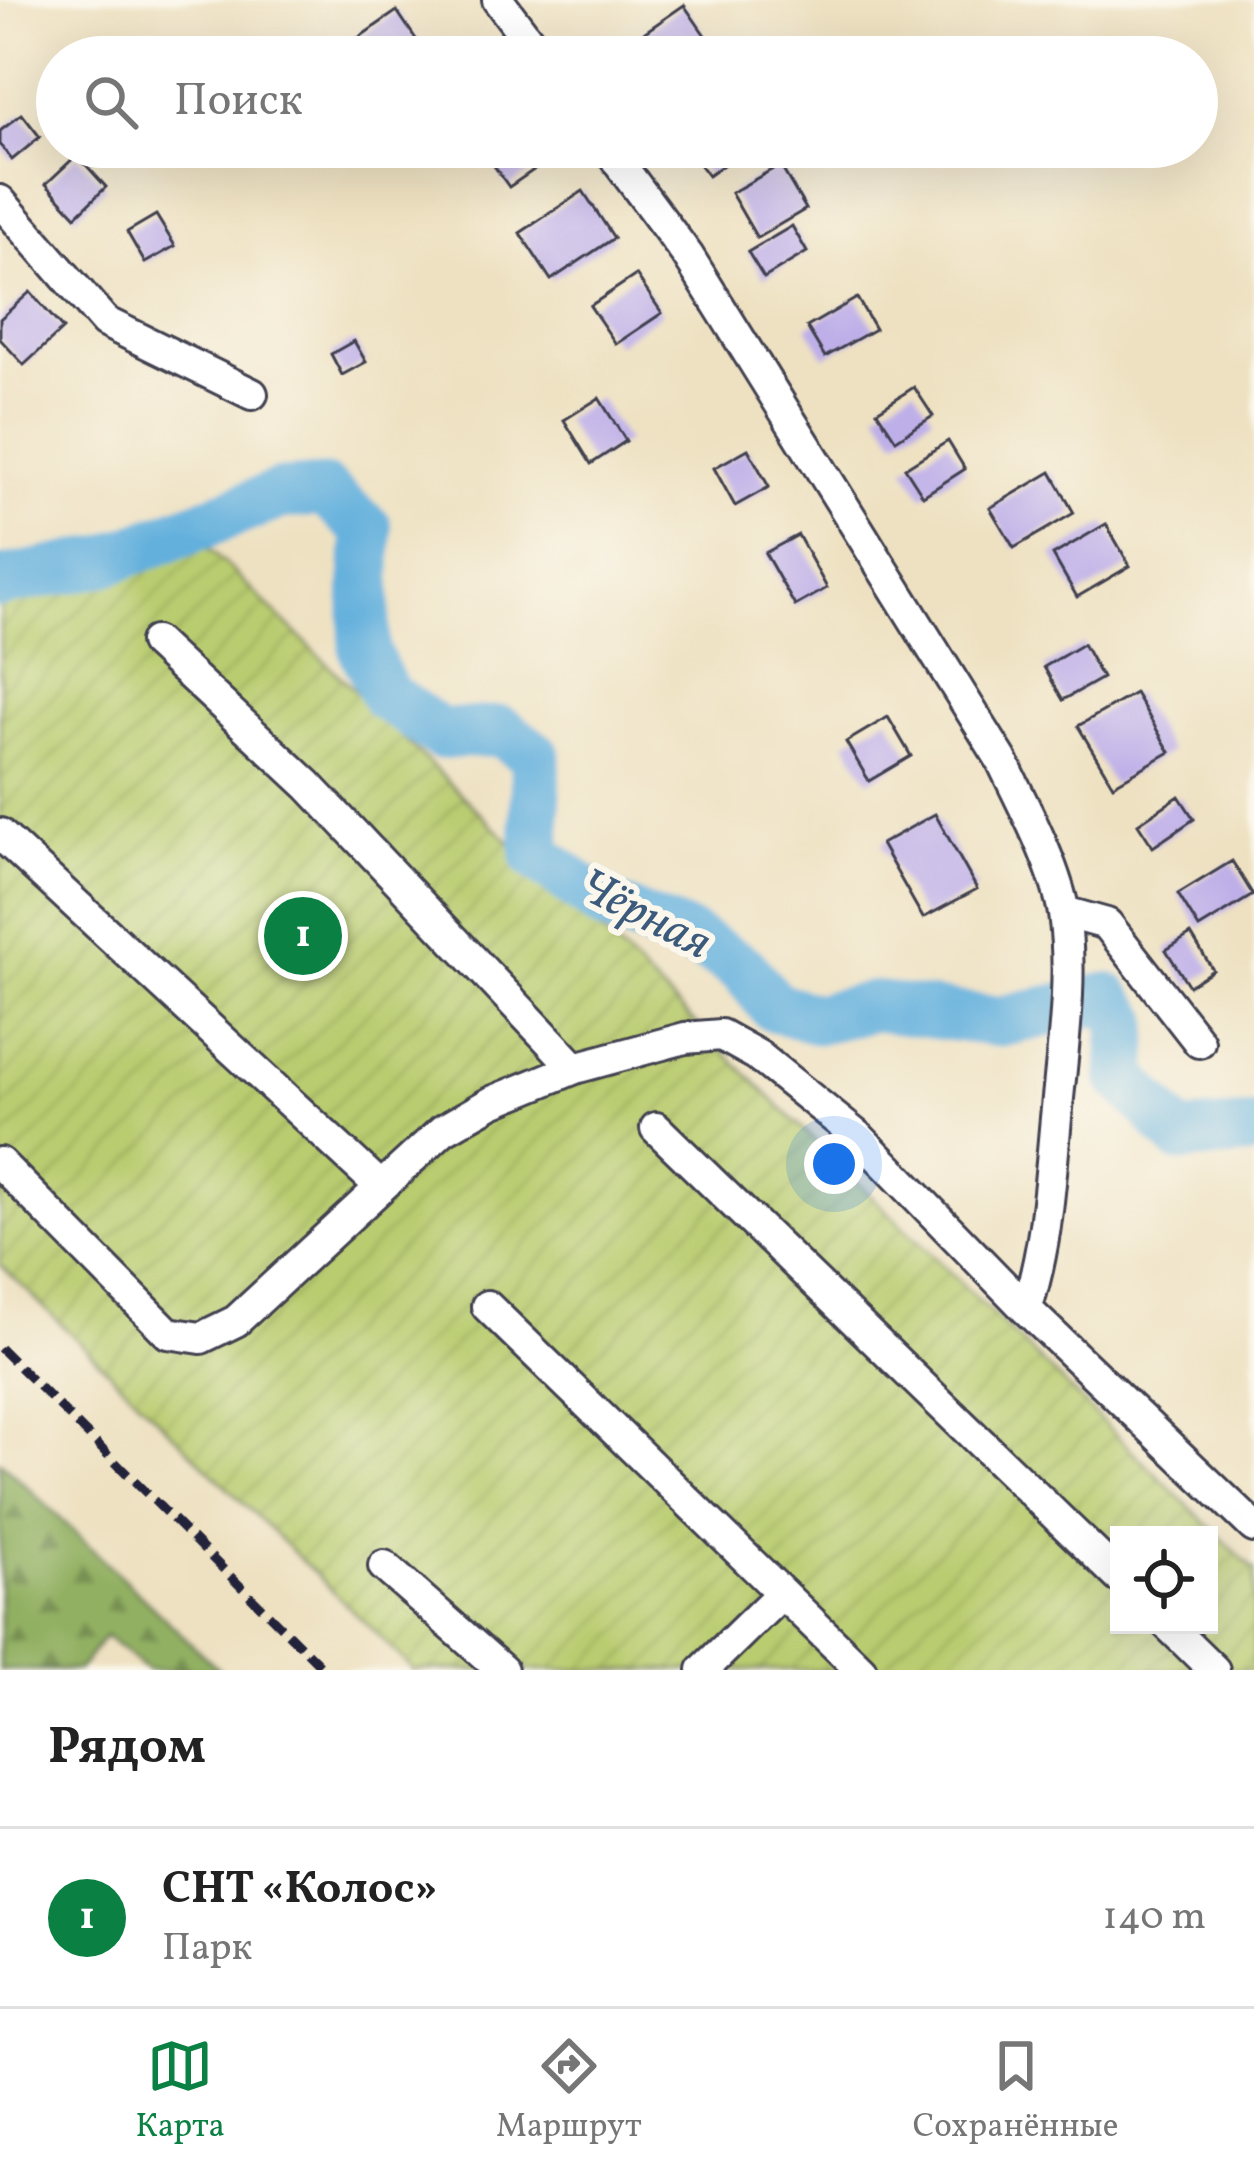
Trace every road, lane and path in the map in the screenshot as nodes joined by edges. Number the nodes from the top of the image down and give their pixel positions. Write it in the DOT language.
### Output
graph roads {
  1 [pos="498,0"];
  2 [pos="525,36"];
  3 [pos="623,168"];
  4 [pos="0,201"];
  5 [pos="252,394"];
  6 [pos="155,642"];
  7 [pos="0,834"];
  8 [pos="1064,912"];
  9 [pos="1199,1042"];
  10 [pos="575,1068"];
  11 [pos="656,1128"];
  12 [pos="0,1163"];
  13 [pos="381,1187"];
  14 [pos="487,1306"];
  15 [pos="1026,1309"];
  16 [pos="1254,1527"];
  17 [pos="384,1566"];
  18 [pos="1110,1568"];
  19 [pos="782,1593"];
  20 [pos="1177,1634"];
  21 [pos="502,1670"];
  22 [pos="703,1670"];
  23 [pos="861,1670"];
  24 [pos="1214,1670"];
  1 -- 2 [label="street"];
  3 -- 8 [label="street"];
  4 -- 5 [label="street"];
  6 -- 10 [label="street"];
  7 -- 13 [label="street"];
  8 -- 9 [label="street"];
  8 -- 15 [label="street"];
  10 -- 13 [label="street"];
  10 -- 15 [label="street"];
  11 -- 18 [label="street"];
  12 -- 13 [label="street"];
  14 -- 19 [label="street"];
  15 -- 16 [label="street"];
  17 -- 21 [label="street"];
  19 -- 22 [label="street"];
  19 -- 23 [label="street"];
  20 -- 24 [label="street"];
}
